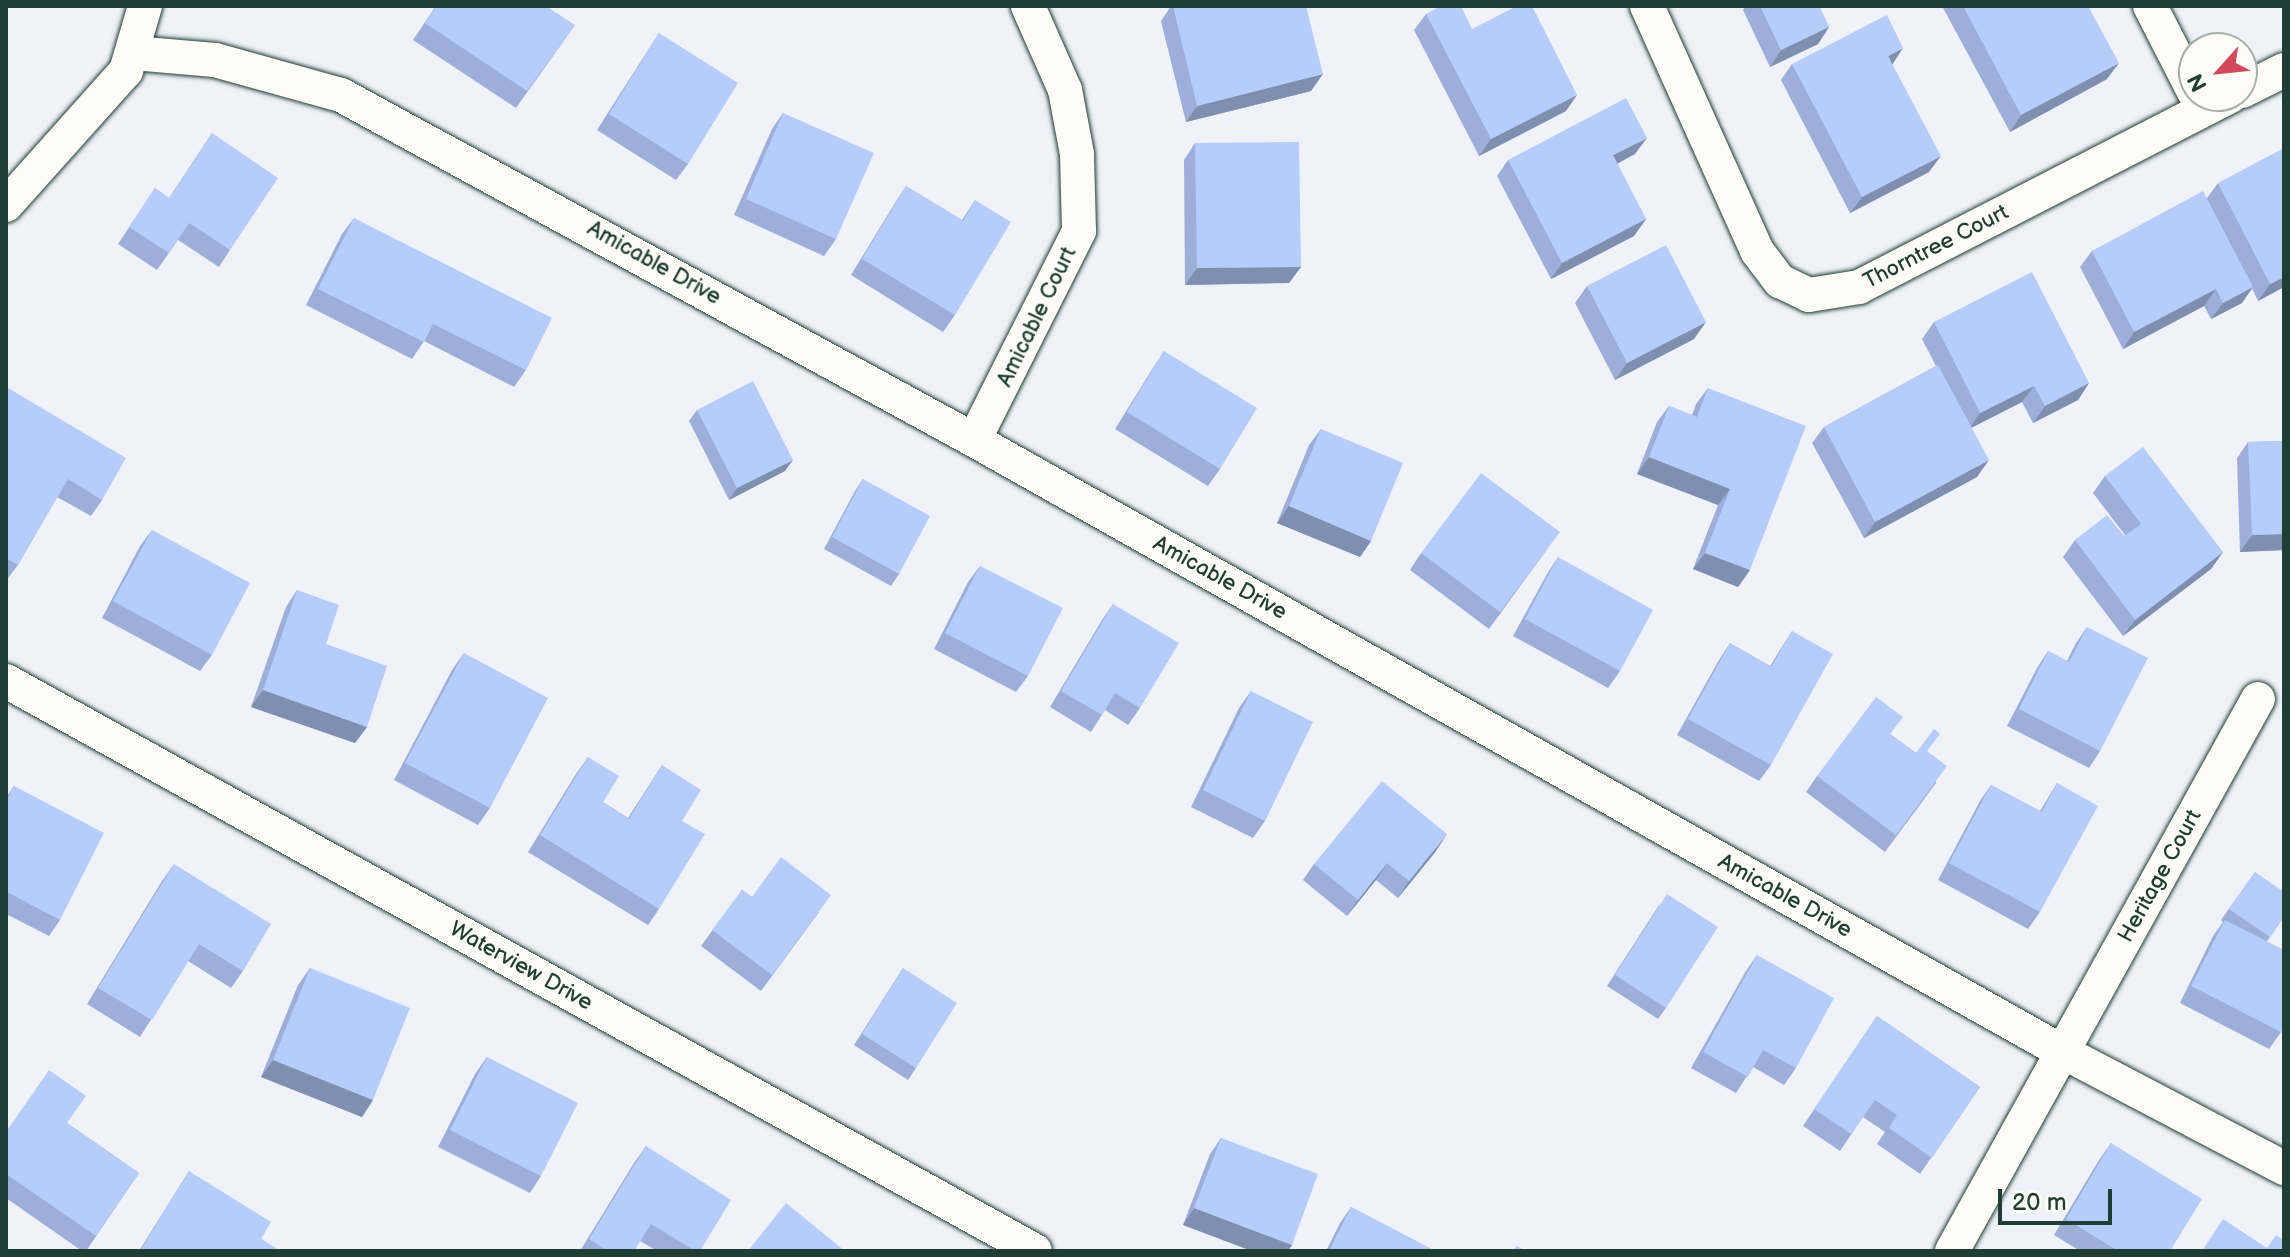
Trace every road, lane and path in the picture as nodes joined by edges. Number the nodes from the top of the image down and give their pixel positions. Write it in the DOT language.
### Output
graph roads {
  1 [pos="145,6"];
  2 [pos="1028,6"];
  3 [pos="1647,6"];
  4 [pos="2150,6"];
  5 [pos="2178,52"];
  6 [pos="133,53"];
  7 [pos="2284,70"];
  8 [pos="2258,83"];
  9 [pos="2180,112"];
  10 [pos="6,205"];
  11 [pos="974,440"];
  12 [pos="6,681"];
  13 [pos="2258,699"];
  14 [pos="2063,1052"];
  15 [pos="2284,1168"];
  16 [pos="1035,1251"];
  17 [pos="1952,1251"];
  1 -- 6 [label="street"];
  2 -- 11 [label="street, Amicable Court"];
  3 -- 9 [label="street, Thorntree Court"];
  4 -- 5 [label="street"];
  6 -- 10 [label="street"];
  6 -- 11 [label="street, Amicable Drive"];
  7 -- 8 [label="street"];
  11 -- 14 [label="street, Amicable Drive"];
  12 -- 16 [label="street, Waterview Drive"];
  13 -- 14 [label="street, Heritage Court"];
  14 -- 15 [label="street, Amicable Drive"];
  14 -- 17 [label="street, Heritage Court"];
}
